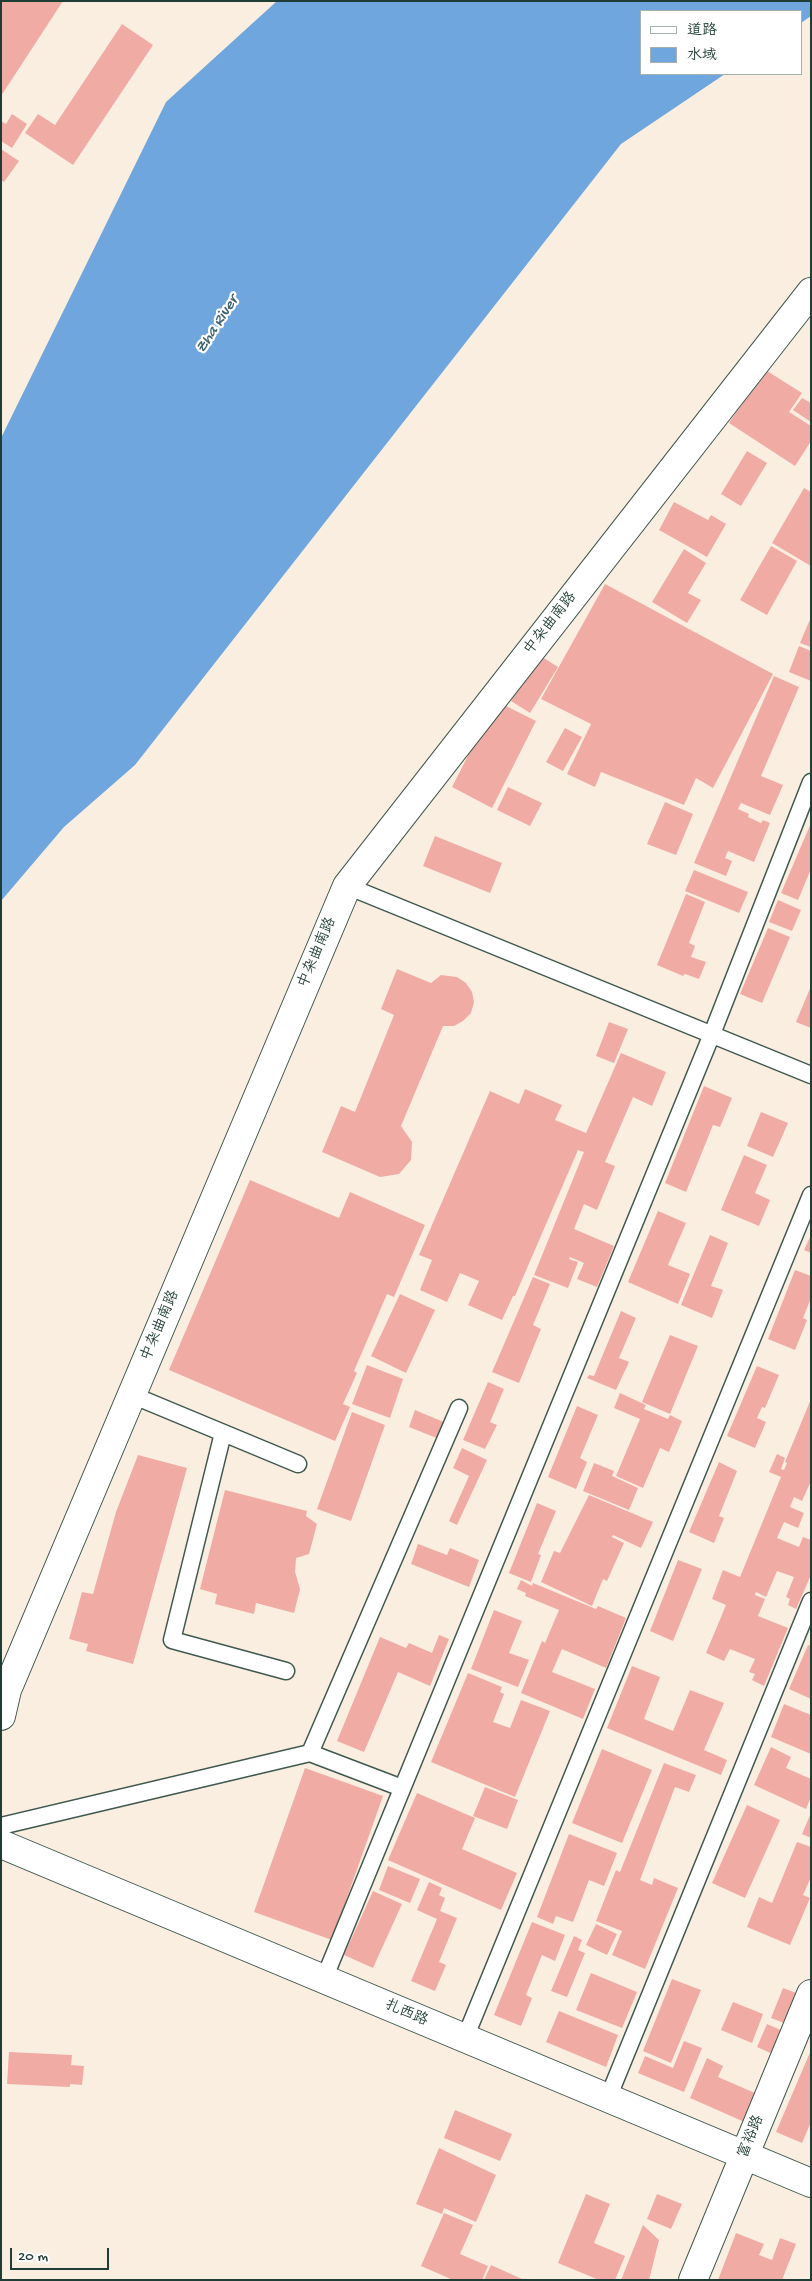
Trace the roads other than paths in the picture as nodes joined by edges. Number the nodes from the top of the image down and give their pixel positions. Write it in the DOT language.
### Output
graph roads {
  1 [pos="811,292"];
  2 [pos="811,782"];
  3 [pos="347,886"];
  4 [pos="712,1034"];
  5 [pos="811,1075"];
  6 [pos="811,1194"];
  7 [pos="132,1395"];
  8 [pos="459,1408"];
  9 [pos="223,1433"];
  10 [pos="298,1464"];
  11 [pos="811,1601"];
  12 [pos="286,1671"];
  13 [pos="1,1716"];
  14 [pos="310,1753"];
  15 [pos="402,1788"];
  16 [pos="1,1826"];
  17 [pos="1,1844"];
  18 [pos="324,1980"];
  19 [pos="811,1994"];
  20 [pos="465,2038"];
  21 [pos="608,2098"];
  22 [pos="744,2156"];
  23 [pos="811,2184"];
  24 [pos="693,2280"];
  1 -- 3 [label="street, 中杂曲南路"];
  2 -- 4 [label="lane"];
  3 -- 4 [label="lane"];
  3 -- 7 [label="street, 中杂曲南路"];
  4 -- 5 [label="lane"];
  4 -- 15 [label="lane"];
  6 -- 20 [label="lane"];
  7 -- 9 [label="lane"];
  7 -- 13 [label="street, 中杂曲南路"];
  8 -- 14 [label="lane"];
  9 -- 10 [label="lane"];
  9 -- 12 [label="lane"];
  11 -- 21 [label="lane"];
  14 -- 15 [label="lane"];
  14 -- 16 [label="lane"];
  15 -- 18 [label="lane"];
  17 -- 18 [label="street, 扎西路"];
  18 -- 20 [label="street, 扎西路"];
  19 -- 22 [label="street, 富裕路"];
  20 -- 21 [label="street, 扎西路"];
  21 -- 22 [label="street, 扎西路"];
  22 -- 23 [label="street, 扎西路"];
  22 -- 24 [label="street, 富裕路"];
}
